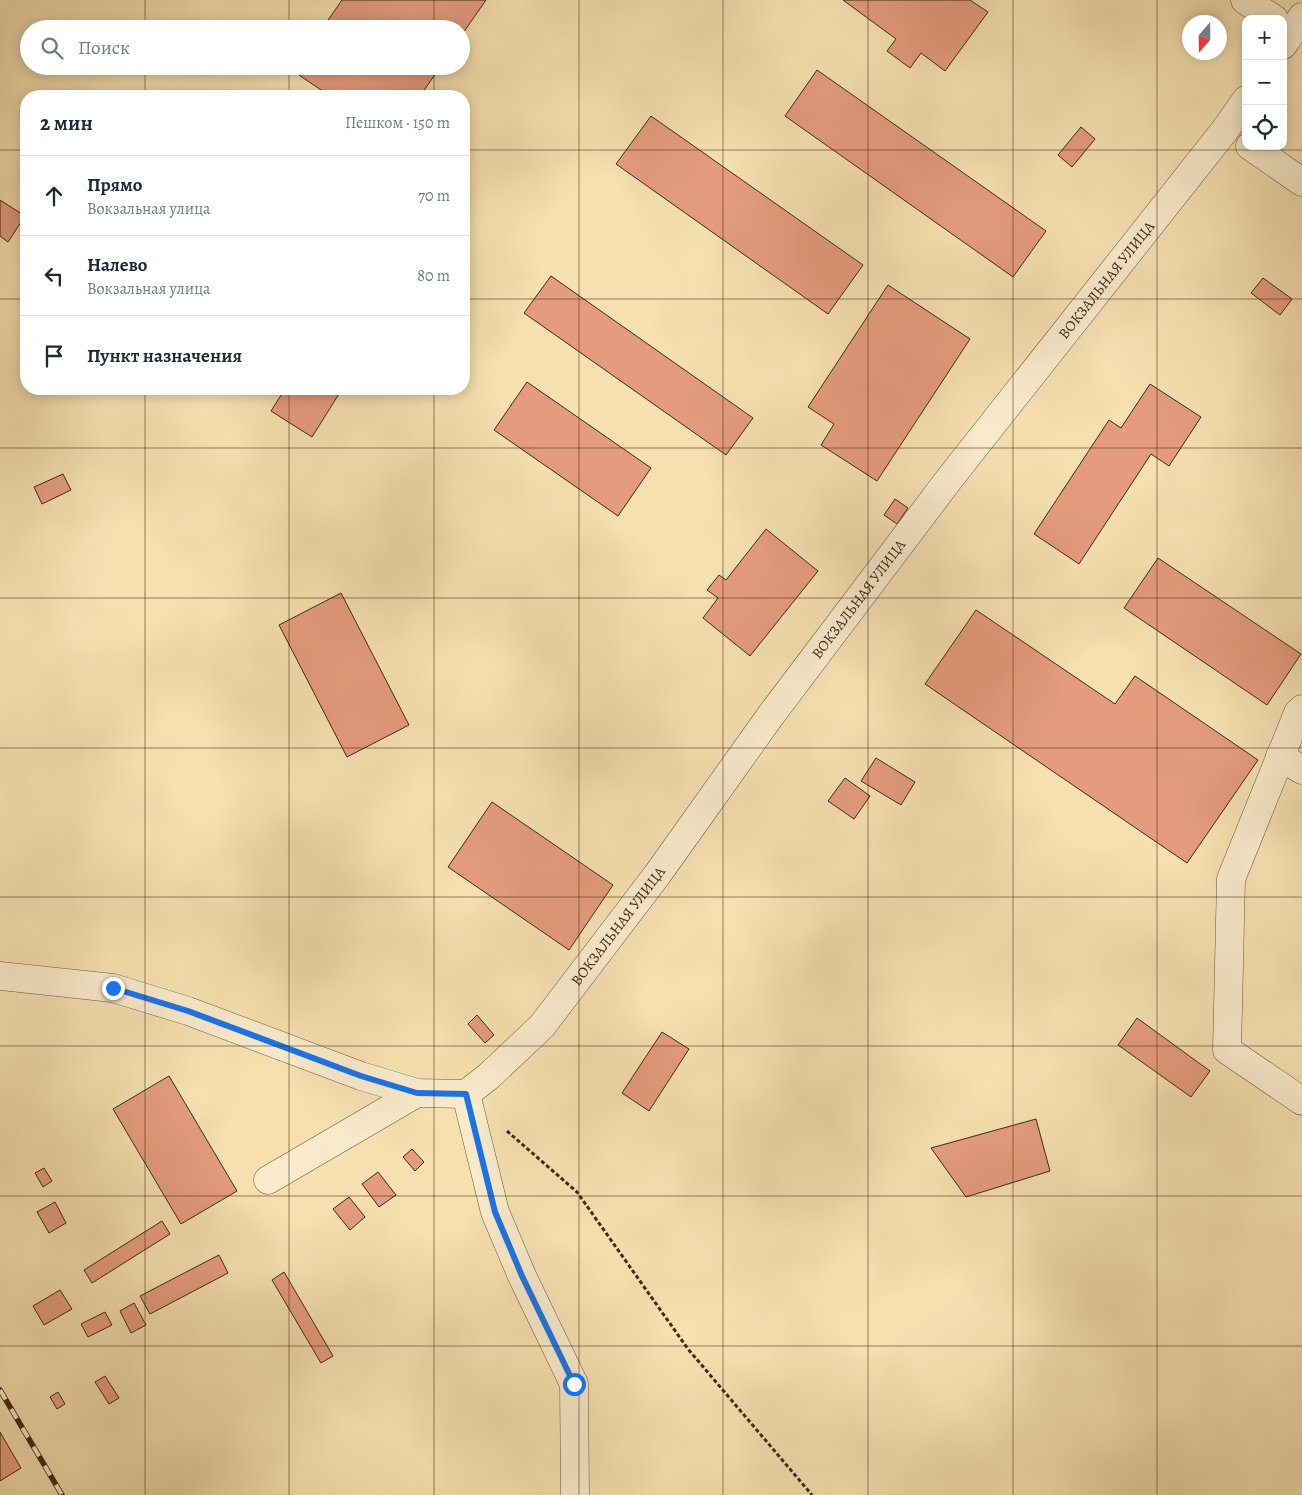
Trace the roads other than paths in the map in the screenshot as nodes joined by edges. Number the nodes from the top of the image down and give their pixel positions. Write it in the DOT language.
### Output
graph roads {
  1 [pos="1245,0"];
  2 [pos="1268,15"];
  3 [pos="1245,105"];
  4 [pos="1236,137"];
  5 [pos="1256,150"];
  6 [pos="1302,182"];
  7 [pos="1302,709"];
  8 [pos="1291,763"];
  9 [pos="0,976"];
  10 [pos="417,1093"];
  11 [pos="466,1094"];
  12 [pos="1302,1101"];
  13 [pos="268,1180"];
  14 [pos="574,1495"];
  1 -- 2 [label="street"];
  3 -- 4 [label="street, ВОКЗАЛЬНАЯ УЛИЦА"];
  4 -- 11 [label="street, ВОКЗАЛЬНАЯ УЛИЦА"];
  5 -- 6 [label="street"];
  7 -- 8 [label="street"];
  8 -- 12 [label="street"];
  9 -- 10 [label="street"];
  10 -- 11 [label="street"];
  10 -- 13 [label="street"];
  11 -- 14 [label="street"];
}
